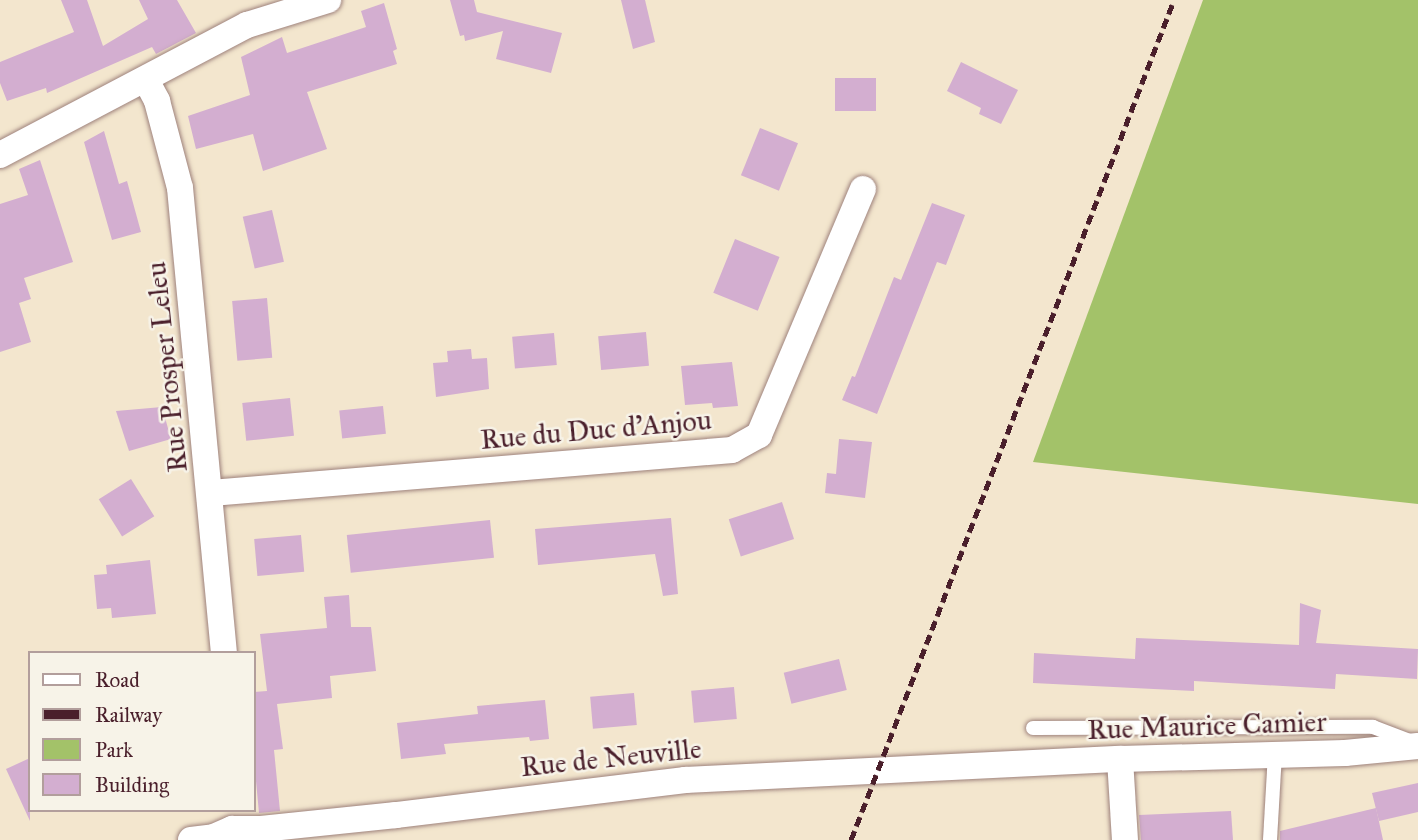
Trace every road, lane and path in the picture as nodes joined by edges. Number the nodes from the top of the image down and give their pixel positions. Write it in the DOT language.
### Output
graph roads {
  1 [pos="328,0"];
  2 [pos="146,80"];
  3 [pos="0,155"];
  4 [pos="863,189"];
  5 [pos="211,493"];
  6 [pos="224,651"];
  7 [pos="1033,728"];
  8 [pos="1418,745"];
  9 [pos="1275,754"];
  10 [pos="1120,760"];
  11 [pos="997,766"];
  12 [pos="234,819"];
  13 [pos="191,840"];
  14 [pos="1125,840"];
  15 [pos="1270,840"];
  1 -- 2 [label="street"];
  2 -- 3 [label="street"];
  2 -- 5 [label="street, Rue Prosper Leleu"];
  4 -- 5 [label="street, Rue du Duc d'Anjou"];
  5 -- 6 [label="street, Rue Prosper Leleu"];
  7 -- 8 [label="lane"];
  8 -- 9 [label="street, Rue Maurice Camier"];
  9 -- 10 [label="street, Rue Maurice Camier"];
  9 -- 15 [label="lane"];
  10 -- 11 [label="street, Rue Maurice Camier"];
  10 -- 14 [label="street"];
  11 -- 12 [label="street, Rue de Neuville"];
  12 -- 13 [label="street, Rue de Neuville"];
}
